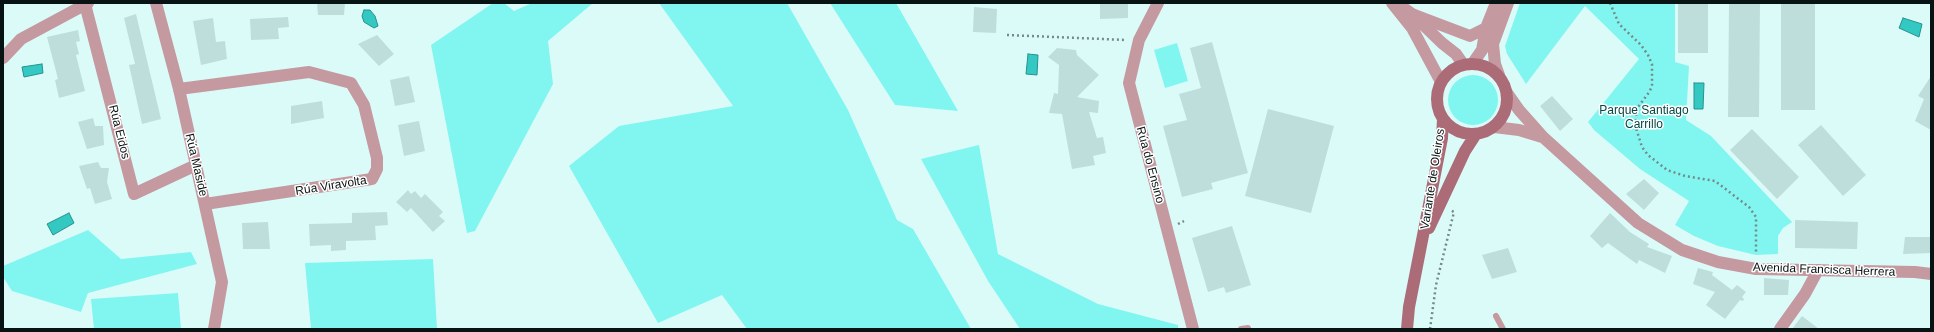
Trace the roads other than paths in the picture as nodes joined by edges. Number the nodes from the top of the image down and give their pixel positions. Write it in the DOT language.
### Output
graph roads {
  1 [pos="156,3"];
  2 [pos="1158,3"];
  3 [pos="1392,3"];
  4 [pos="1397,3"];
  5 [pos="1496,3"];
  6 [pos="1508,3"];
  7 [pos="86,4"];
  8 [pos="1412,14"];
  9 [pos="1486,28"];
  10 [pos="3,58"];
  11 [pos="1468,64"];
  12 [pos="1499,75"];
  13 [pos="1441,82"];
  14 [pos="179,89"];
  15 [pos="1507,93"];
  16 [pos="1443,119"];
  17 [pos="1494,127"];
  18 [pos="1476,134"];
  19 [pos="1543,137"];
  20 [pos="196,165"];
  21 [pos="205,204"];
  22 [pos="1424,239"];
  23 [pos="1818,270"];
  24 [pos="1931,274"];
  25 [pos="1496,316"];
  26 [pos="214,329"];
  27 [pos="1193,329"];
  28 [pos="1407,329"];
  29 [pos="1503,329"];
  30 [pos="1780,329"];
  1 -- 14 [label="street, Rúa Maside"];
  2 -- 27 [label="street, Rúa do Ensino"];
  3 -- 13 [label="street"];
  4 -- 8 [label="street"];
  5 -- 9 [label="street"];
  6 -- 12 [label="street"];
  7 -- 10 [label="street"];
  7 -- 20 [label="street, Rúa Eidos"];
  8 -- 9 [label="street"];
  8 -- 11 [label="street"];
  9 -- 11 [label="street"];
  11 -- 12 [label="main road"];
  11 -- 13 [label="main road"];
  12 -- 15 [label="main road"];
  13 -- 16 [label="main road"];
  14 -- 20 [label="street, Rúa Maside"];
  14 -- 21 [label="street, Rúa Viravolta"];
  15 -- 17 [label="main road"];
  15 -- 19 [label="street, Avenida Francisca Herrera"];
  16 -- 18 [label="main road"];
  16 -- 22 [label="main road, Variante de Oleiros"];
  17 -- 18 [label="main road"];
  17 -- 19 [label="street, Avenida Francisca Herrera"];
  18 -- 22 [label="main road, Variante de Oleiros"];
  19 -- 23 [label="street, Avenida Francisca Herrera"];
  20 -- 21 [label="street, Rúa Maside"];
  21 -- 26 [label="street, Rúa Maside"];
  22 -- 28 [label="main road, Variante de Oleiros"];
  23 -- 24 [label="street, Avenida Francisca Herrera"];
  23 -- 30 [label="street"];
  25 -- 29 [label="lane"];
}
